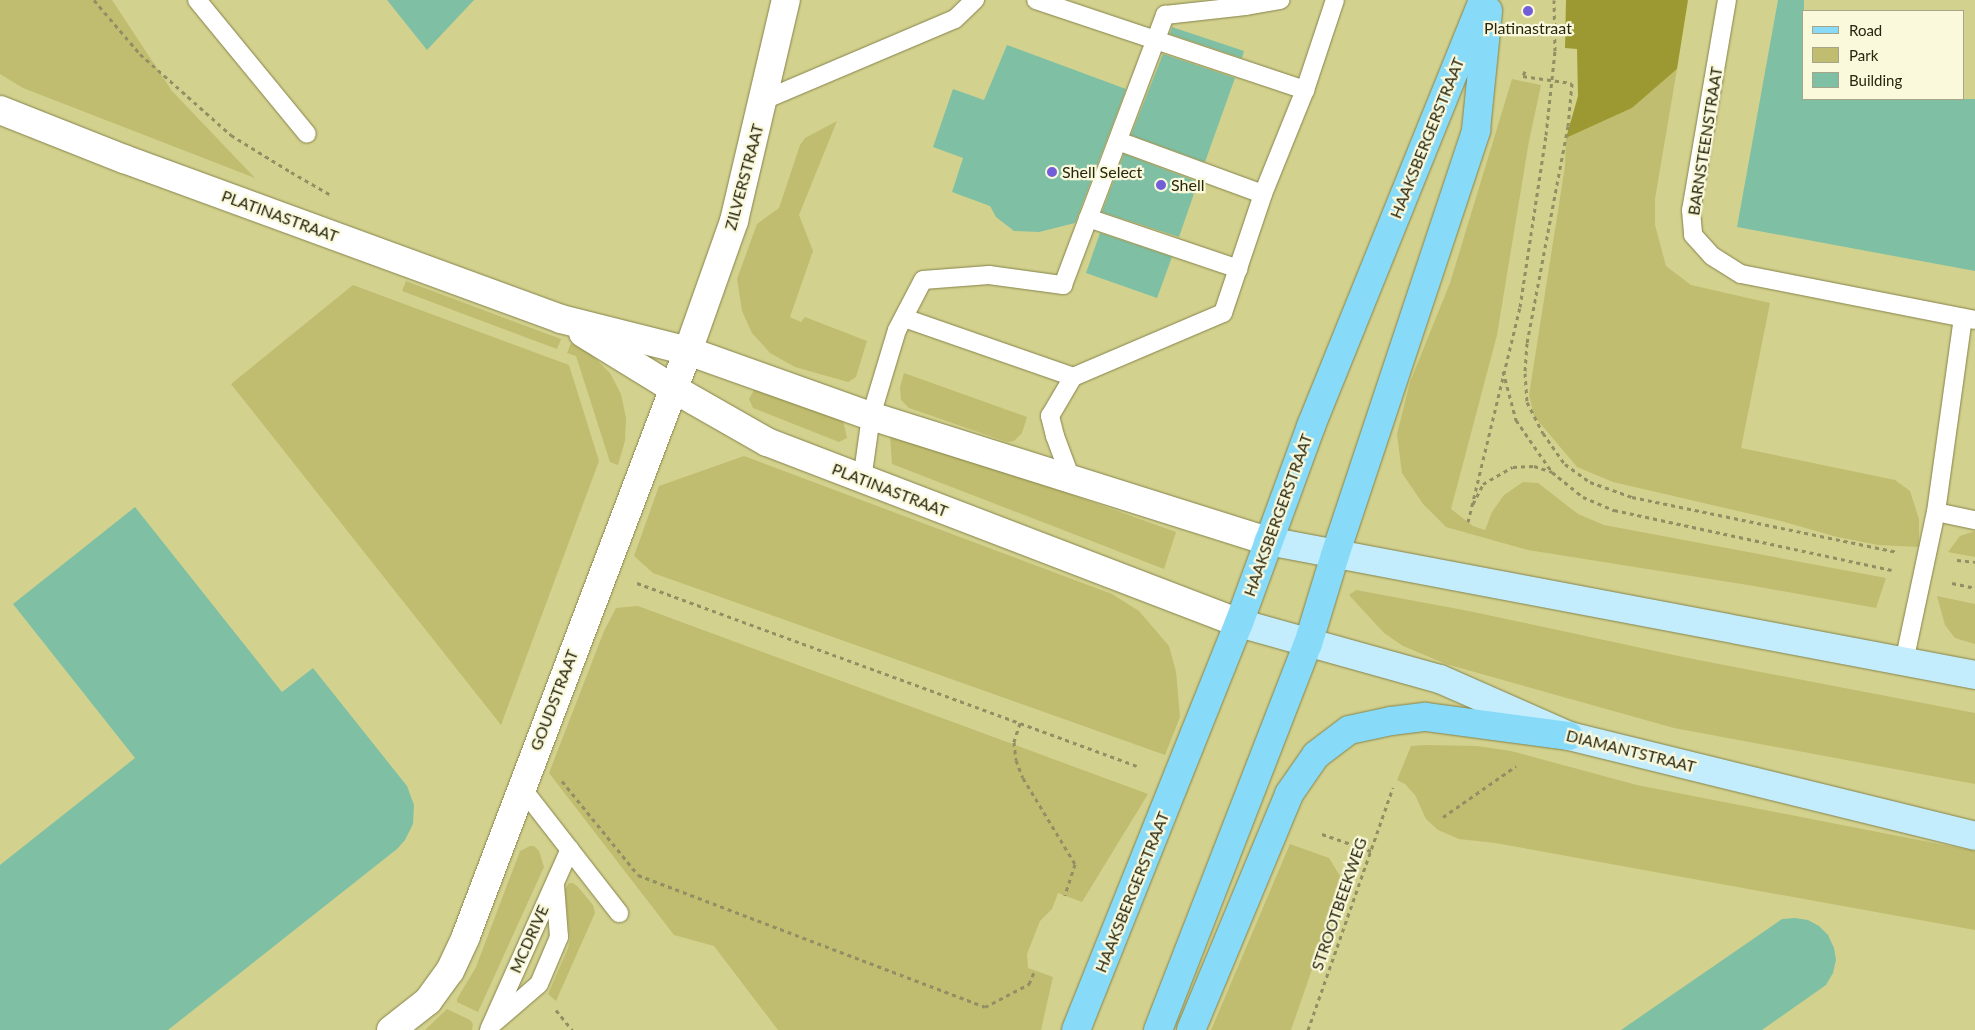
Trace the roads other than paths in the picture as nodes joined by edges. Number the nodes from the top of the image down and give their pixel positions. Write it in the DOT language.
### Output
graph roads {
  1 [pos="197,0"];
  2 [pos="786,0"];
  3 [pos="975,0"];
  4 [pos="1036,0"];
  5 [pos="1280,0"];
  6 [pos="1335,0"];
  7 [pos="1483,0"];
  8 [pos="1489,0"];
  9 [pos="1727,0"];
  10 [pos="1158,39"];
  11 [pos="1305,90"];
  12 [pos="764,100"];
  13 [pos="0,110"];
  14 [pos="307,134"];
  15 [pos="1118,141"];
  16 [pos="1263,194"];
  17 [pos="1088,218"];
  18 [pos="1238,269"];
  19 [pos="904,318"];
  20 [pos="1969,318"];
  21 [pos="561,319"];
  22 [pos="688,351"];
  23 [pos="1073,377"];
  24 [pos="674,389"];
  25 [pos="872,416"];
  26 [pos="1071,479"];
  27 [pos="862,480"];
  28 [pos="1936,512"];
  29 [pos="1975,520"];
  30 [pos="1268,541"];
  31 [pos="1335,555"];
  32 [pos="1238,623"];
  33 [pos="1308,644"];
  34 [pos="1904,662"];
  35 [pos="1975,675"];
  36 [pos="1569,736"];
  37 [pos="521,788"];
  38 [pos="1975,836"];
  39 [pos="570,849"];
  40 [pos="555,882"];
  41 [pos="618,914"];
  42 [pos="490,1028"];
  43 [pos="391,1030"];
  44 [pos="1076,1030"];
  45 [pos="1158,1030"];
  46 [pos="1191,1030"];
  1 -- 14 [label="lane"];
  2 -- 12 [label="street, ZILVERSTRAAT"];
  3 -- 12 [label="lane"];
  4 -- 10 [label="lane"];
  5 -- 10 [label="lane"];
  6 -- 11 [label="lane"];
  7 -- 30 [label="main road, HAAKSBERGERSTRAAT"];
  8 -- 31 [label="main road, HAAKSBERGERSTRAAT"];
  9 -- 20 [label="lane, BARNSTEENSTRAAT"];
  10 -- 11 [label="lane"];
  10 -- 15 [label="lane"];
  11 -- 16 [label="lane"];
  12 -- 22 [label="street, ZILVERSTRAAT"];
  13 -- 21 [label="street, PLATINASTRAAT"];
  15 -- 16 [label="lane"];
  15 -- 17 [label="lane"];
  16 -- 18 [label="lane"];
  17 -- 18 [label="lane"];
  17 -- 19 [label="lane"];
  18 -- 23 [label="lane"];
  19 -- 23 [label="lane"];
  19 -- 25 [label="lane"];
  20 -- 28 [label="lane"];
  21 -- 22 [label="street, PLATINASTRAAT"];
  21 -- 24 [label="street, PLATINASTRAAT"];
  22 -- 24 [label="street, GOUDSTRAAT"];
  22 -- 25 [label="street, PLATINASTRAAT"];
  23 -- 26 [label="lane"];
  24 -- 27 [label="street, PLATINASTRAAT"];
  24 -- 37 [label="street, GOUDSTRAAT"];
  25 -- 26 [label="street, PLATINASTRAAT"];
  25 -- 27 [label="lane"];
  26 -- 30 [label="street, PLATINASTRAAT"];
  27 -- 32 [label="street, PLATINASTRAAT"];
  28 -- 29 [label="lane"];
  28 -- 34 [label="lane"];
  30 -- 31 [label="main road"];
  30 -- 32 [label="main road, HAAKSBERGERSTRAAT"];
  31 -- 33 [label="main road, HAAKSBERGERSTRAAT"];
  31 -- 34 [label="main road"];
  32 -- 33 [label="main road, DIAMANTSTRAAT"];
  32 -- 44 [label="main road, HAAKSBERGERSTRAAT"];
  33 -- 36 [label="main road, DIAMANTSTRAAT"];
  33 -- 45 [label="main road, HAAKSBERGERSTRAAT"];
  34 -- 35 [label="main road"];
  36 -- 38 [label="main road, DIAMANTSTRAAT"];
  36 -- 46 [label="main road"];
  37 -- 39 [label="lane"];
  37 -- 43 [label="street, GOUDSTRAAT"];
  39 -- 40 [label="lane, MCDRIVE"];
  39 -- 41 [label="lane"];
  40 -- 42 [label="lane, MCDRIVE"];
  40 -- 42 [label="lane"];
}
